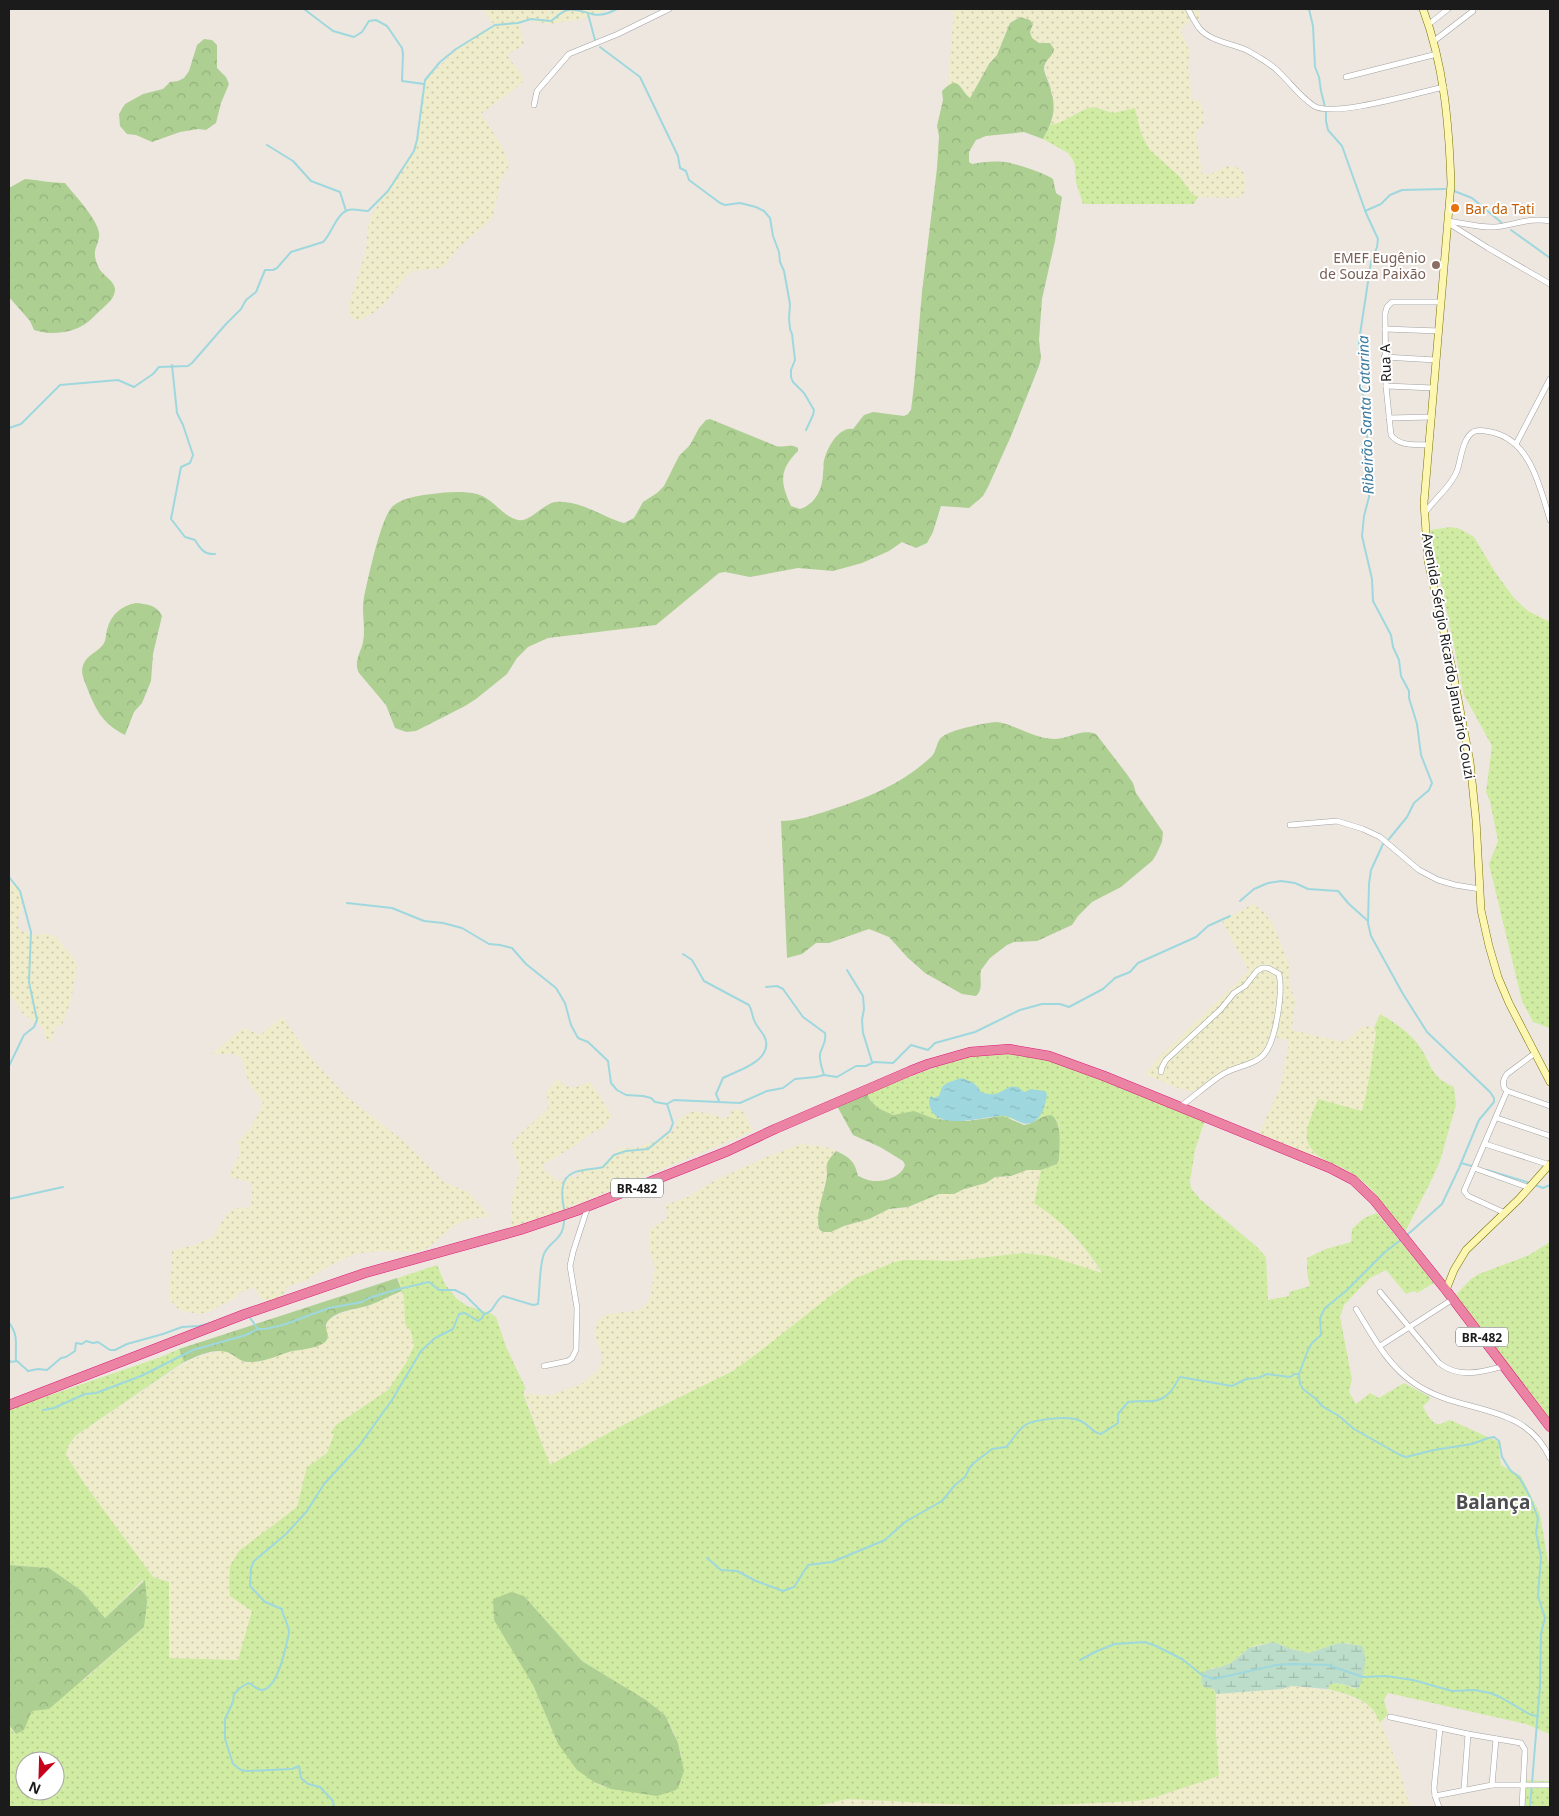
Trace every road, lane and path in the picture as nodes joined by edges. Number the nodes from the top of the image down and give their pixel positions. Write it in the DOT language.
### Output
graph roads {
  1 [pos="668,9"];
  2 [pos="1188,9"];
  3 [pos="1423,9"];
  4 [pos="1448,9"];
  5 [pos="1473,12"];
  6 [pos="1429,24"];
  7 [pos="1434,41"];
  8 [pos="1437,54"];
  9 [pos="1346,77"];
  10 [pos="1444,87"];
  11 [pos="534,105"];
  12 [pos="1550,221"];
  13 [pos="1448,222"];
  14 [pos="1550,284"];
  15 [pos="1441,302"];
  16 [pos="1385,329"];
  17 [pos="1439,330"];
  18 [pos="1384,357"];
  19 [pos="1436,360"];
  20 [pos="1550,380"];
  21 [pos="1386,386"];
  22 [pos="1434,388"];
  23 [pos="1432,417"];
  24 [pos="1389,418"];
  25 [pos="1516,444"];
  26 [pos="1429,445"];
  27 [pos="1424,514"];
  28 [pos="1550,520"];
  29 [pos="1290,825"];
  30 [pos="1480,889"];
  31 [pos="1535,1053"];
  32 [pos="1161,1072"];
  33 [pos="1550,1082"];
  34 [pos="1507,1091"];
  35 [pos="1181,1106"];
  36 [pos="1550,1106"];
  37 [pos="1497,1118"];
  38 [pos="1550,1136"];
  39 [pos="1486,1144"];
  40 [pos="1550,1165"];
  41 [pos="1474,1168"];
  42 [pos="1530,1188"];
  43 [pos="588,1206"];
  44 [pos="1505,1213"];
  45 [pos="1446,1290"];
  46 [pos="1380,1292"];
  47 [pos="1453,1299"];
  48 [pos="1356,1309"];
  49 [pos="1410,1328"];
  50 [pos="1380,1346"];
  51 [pos="544,1366"];
  52 [pos="1505,1366"];
  53 [pos="9,1405"];
  54 [pos="1550,1427"];
  55 [pos="1550,1458"];
  56 [pos="1390,1717"];
  57 [pos="1440,1728"];
  58 [pos="1468,1734"];
  59 [pos="1496,1739"];
  60 [pos="1523,1784"];
  61 [pos="1492,1785"];
  62 [pos="1550,1785"];
  63 [pos="1464,1789"];
  64 [pos="1435,1796"];
  65 [pos="1439,1807"];
  66 [pos="1522,1807"];
  1 -- 11 [label="street"];
  2 -- 10 [label="street"];
  3 -- 6 [label="street, Avenida Sérgio Ricardo Januário Couzi"];
  4 -- 6 [label="street"];
  5 -- 7 [label="street"];
  6 -- 7 [label="street, Avenida Sérgio Ricardo Januário Couzi"];
  7 -- 8 [label="street, Avenida Sérgio Ricardo Januário Couzi"];
  8 -- 9 [label="street"];
  8 -- 10 [label="street, Avenida Sérgio Ricardo Januário Couzi"];
  10 -- 13 [label="street, Avenida Sérgio Ricardo Januário Couzi"];
  12 -- 13 [label="street"];
  13 -- 14 [label="street"];
  13 -- 15 [label="street, Avenida Sérgio Ricardo Januário Couzi"];
  15 -- 16 [label="street, Rua A"];
  15 -- 17 [label="street, Avenida Sérgio Ricardo Januário Couzi"];
  16 -- 17 [label="street"];
  16 -- 18 [label="street, Rua A"];
  17 -- 19 [label="street, Avenida Sérgio Ricardo Januário Couzi"];
  18 -- 19 [label="street"];
  18 -- 21 [label="street, Rua A"];
  19 -- 22 [label="street, Avenida Sérgio Ricardo Januário Couzi"];
  20 -- 25 [label="street"];
  21 -- 22 [label="street"];
  21 -- 24 [label="street, Rua A"];
  22 -- 23 [label="street, Avenida Sérgio Ricardo Januário Couzi"];
  23 -- 24 [label="street"];
  23 -- 26 [label="street, Avenida Sérgio Ricardo Januário Couzi"];
  24 -- 26 [label="street, Rua A"];
  25 -- 27 [label="street"];
  25 -- 28 [label="street"];
  26 -- 27 [label="street, Avenida Sérgio Ricardo Januário Couzi"];
  27 -- 30 [label="street, Avenida Sérgio Ricardo Januário Couzi"];
  29 -- 30 [label="street"];
  30 -- 31 [label="street, Avenida Sérgio Ricardo Januário Couzi"];
  31 -- 33 [label="street, Avenida Sérgio Ricardo Januário Couzi"];
  31 -- 34 [label="street"];
  32 -- 35 [label="street"];
  34 -- 36 [label="street"];
  34 -- 37 [label="street"];
  35 -- 43 [label="highway, BR-482"];
  35 -- 45 [label="highway, BR-482"];
  37 -- 38 [label="street"];
  37 -- 39 [label="street"];
  39 -- 40 [label="street"];
  39 -- 41 [label="street"];
  40 -- 42 [label="street"];
  41 -- 42 [label="street"];
  41 -- 44 [label="street"];
  42 -- 44 [label="street"];
  43 -- 51 [label="street"];
  43 -- 53 [label="highway, BR-482"];
  44 -- 45 [label="street"];
  45 -- 47 [label="highway, BR-482"];
  46 -- 49 [label="street"];
  47 -- 49 [label="street"];
  47 -- 52 [label="highway, BR-482"];
  48 -- 50 [label="street"];
  49 -- 50 [label="street"];
  49 -- 52 [label="street"];
  50 -- 55 [label="street"];
  52 -- 54 [label="highway, BR-482"];
  56 -- 57 [label="street"];
  57 -- 58 [label="street"];
  57 -- 64 [label="street"];
  58 -- 59 [label="street"];
  58 -- 63 [label="street"];
  59 -- 60 [label="street"];
  59 -- 61 [label="street"];
  60 -- 61 [label="street"];
  60 -- 62 [label="street"];
  60 -- 66 [label="street"];
  61 -- 63 [label="street"];
  63 -- 64 [label="street"];
  64 -- 65 [label="street"];
}
